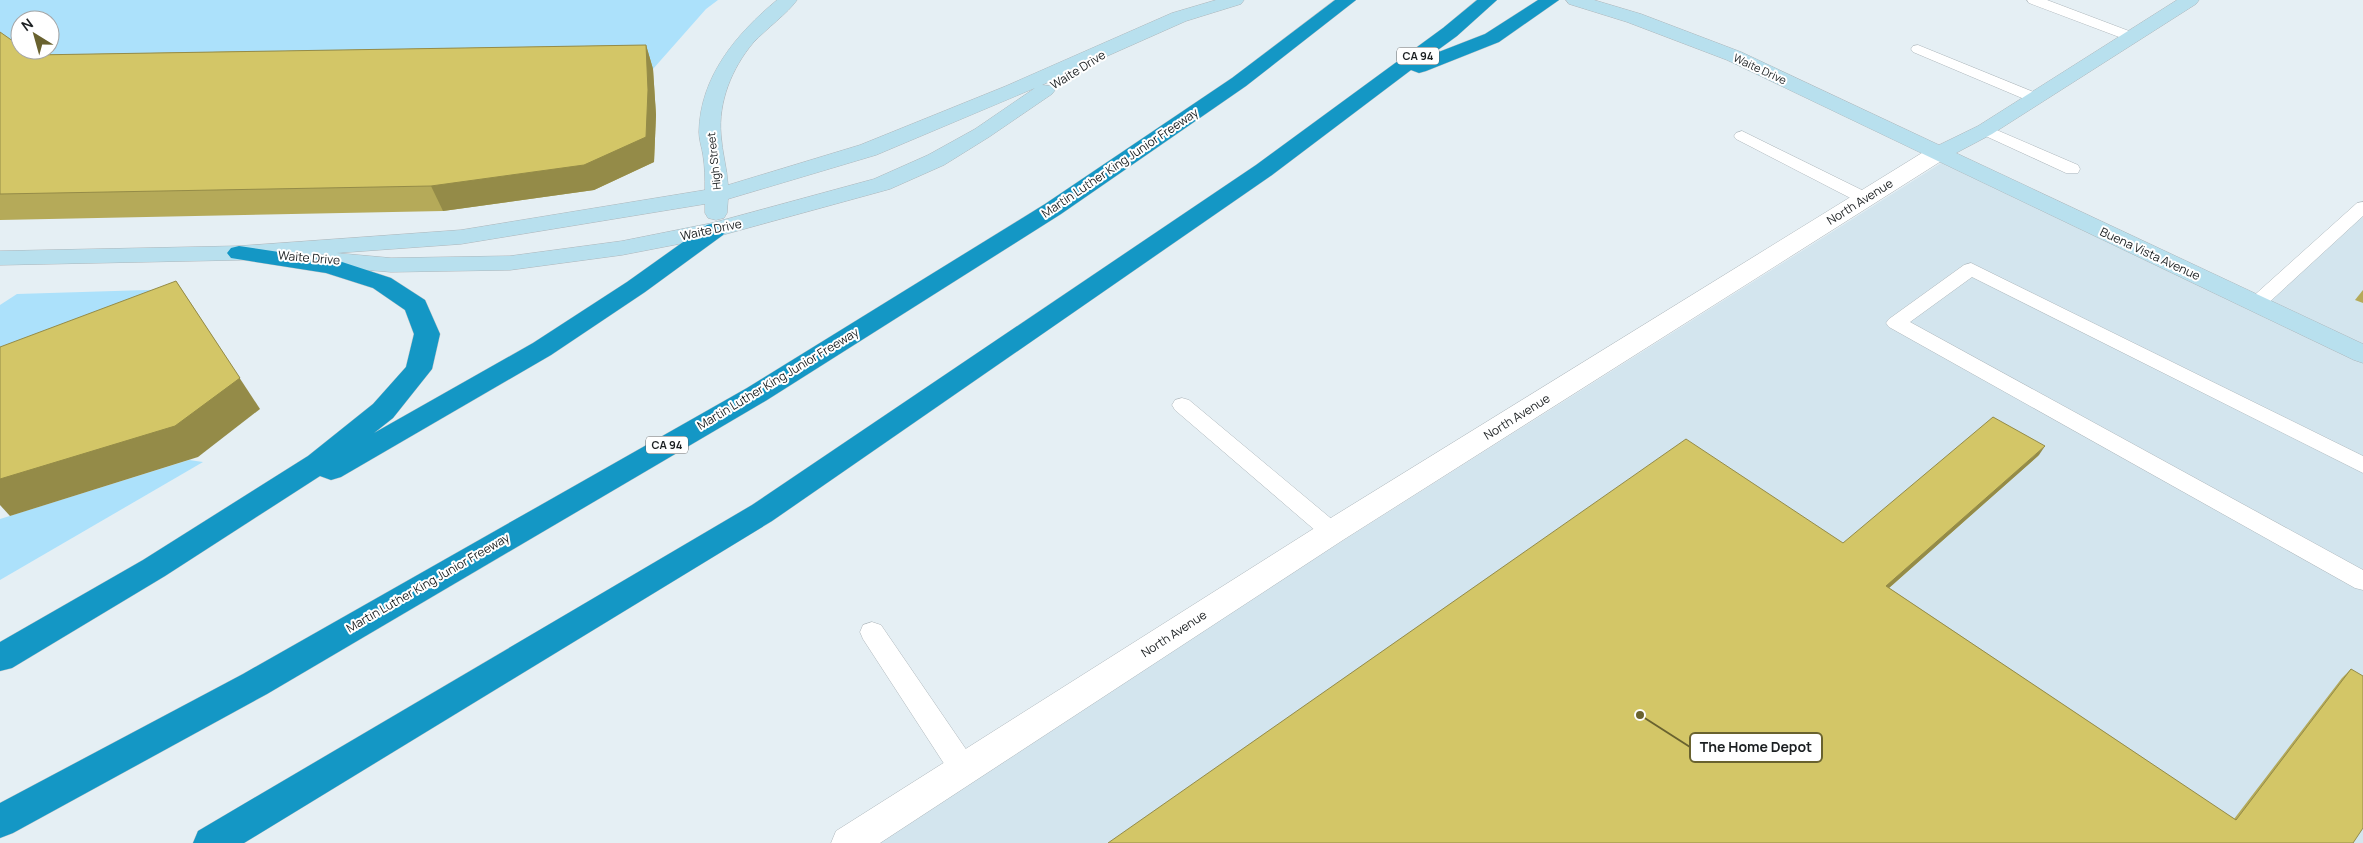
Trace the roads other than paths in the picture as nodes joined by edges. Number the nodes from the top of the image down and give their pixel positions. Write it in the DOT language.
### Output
graph roads {
  1 [pos="788,0"];
  2 [pos="1235,0"];
  3 [pos="1347,0"];
  4 [pos="1488,0"];
  5 [pos="1550,0"];
  6 [pos="1575,0"];
  7 [pos="2034,0"];
  8 [pos="2190,0"];
  9 [pos="1138,34"];
  10 [pos="2132,36"];
  11 [pos="1918,49"];
  12 [pos="1386,80"];
  13 [pos="2035,98"];
  14 [pos="1985,130"];
  15 [pos="1742,136"];
  16 [pos="1938,153"];
  17 [pos="2072,169"];
  18 [pos="717,195"];
  19 [pos="1866,198"];
  20 [pos="2363,208"];
  21 [pos="715,230"];
  22 [pos="239,253"];
  23 [pos="0,258"];
  24 [pos="2256,304"];
  25 [pos="2363,354"];
  26 [pos="1182,404"];
  27 [pos="2363,465"];
  28 [pos="1332,532"];
  29 [pos="154,568"];
  30 [pos="2363,581"];
  31 [pos="872,632"];
  32 [pos="0,658"];
  33 [pos="964,770"];
  34 [pos="0,821"];
  35 [pos="211,843"];
  36 [pos="848,843"];
  1 -- 18 [label="main road, High Street"];
  2 -- 9 [label="main road, Waite Drive"];
  3 -- 34 [label="highway, Martin Luther King Junior Freeway / CA 94"];
  4 -- 12 [label="highway, CA 94"];
  5 -- 12 [label="highway"];
  6 -- 16 [label="main road, Waite Drive"];
  7 -- 10 [label="lane"];
  8 -- 10 [label="main road, North Avenue"];
  9 -- 18 [label="main road, Waite Drive"];
  9 -- 21 [label="main road, Waite Drive"];
  10 -- 13 [label="main road, North Avenue"];
  11 -- 13 [label="lane"];
  12 -- 35 [label="highway, CA 94"];
  13 -- 14 [label="main road, North Avenue"];
  14 -- 16 [label="main road, North Avenue"];
  14 -- 17 [label="lane"];
  15 -- 19 [label="lane"];
  16 -- 19 [label="street, North Avenue"];
  16 -- 24 [label="main road, Buena Vista Avenue"];
  18 -- 21 [label="main road, High Street"];
  18 -- 22 [label="main road, Waite Drive"];
  19 -- 28 [label="street, North Avenue"];
  20 -- 24 [label="lane"];
  21 -- 22 [label="main road, Waite Drive"];
  21 -- 29 [label="highway"];
  22 -- 23 [label="main road, Waite Drive"];
  22 -- 29 [label="highway"];
  24 -- 25 [label="main road, Buena Vista Avenue"];
  26 -- 28 [label="lane"];
  27 -- 30 [label="lane"];
  28 -- 33 [label="street, North Avenue"];
  29 -- 32 [label="highway"];
  31 -- 33 [label="lane"];
  33 -- 36 [label="street, North Avenue"];
}
